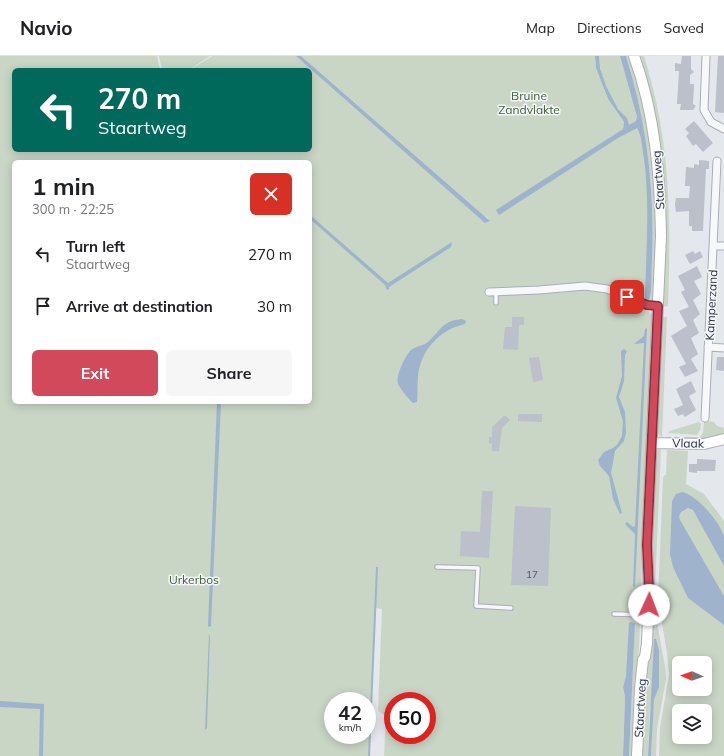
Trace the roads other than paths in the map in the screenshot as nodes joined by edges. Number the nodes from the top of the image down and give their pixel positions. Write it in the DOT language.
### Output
graph roads {
  1 [pos="634,56"];
  2 [pos="706,56"];
  3 [pos="724,129"];
  4 [pos="717,161"];
  5 [pos="716,193"];
  6 [pos="724,194"];
  7 [pos="714,246"];
  8 [pos="724,246"];
  9 [pos="493,292"];
  10 [pos="496,303"];
  11 [pos="658,306"];
  12 [pos="708,347"];
  13 [pos="724,348"];
  14 [pos="705,418"];
  15 [pos="724,439"];
  16 [pos="652,442"];
  17 [pos="437,566"];
  18 [pos="511,608"];
  19 [pos="614,614"];
  20 [pos="645,615"];
  21 [pos="637,756"];
  1 -- 11 [label="main road, Staartweg"];
  2 -- 3 [label="street"];
  4 -- 5 [label="street, Kamperzand"];
  5 -- 6 [label="street"];
  5 -- 7 [label="street, Kamperzand"];
  7 -- 8 [label="street"];
  7 -- 12 [label="street, Kamperzand"];
  9 -- 10 [label="lane"];
  9 -- 11 [label="street"];
  11 -- 16 [label="main road, Staartweg"];
  12 -- 13 [label="street"];
  12 -- 14 [label="street, Kamperzand"];
  15 -- 16 [label="main road, Vlaak"];
  16 -- 20 [label="main road, Staartweg"];
  17 -- 18 [label="lane"];
  19 -- 20 [label="lane"];
  20 -- 21 [label="main road, Staartweg"];
}
